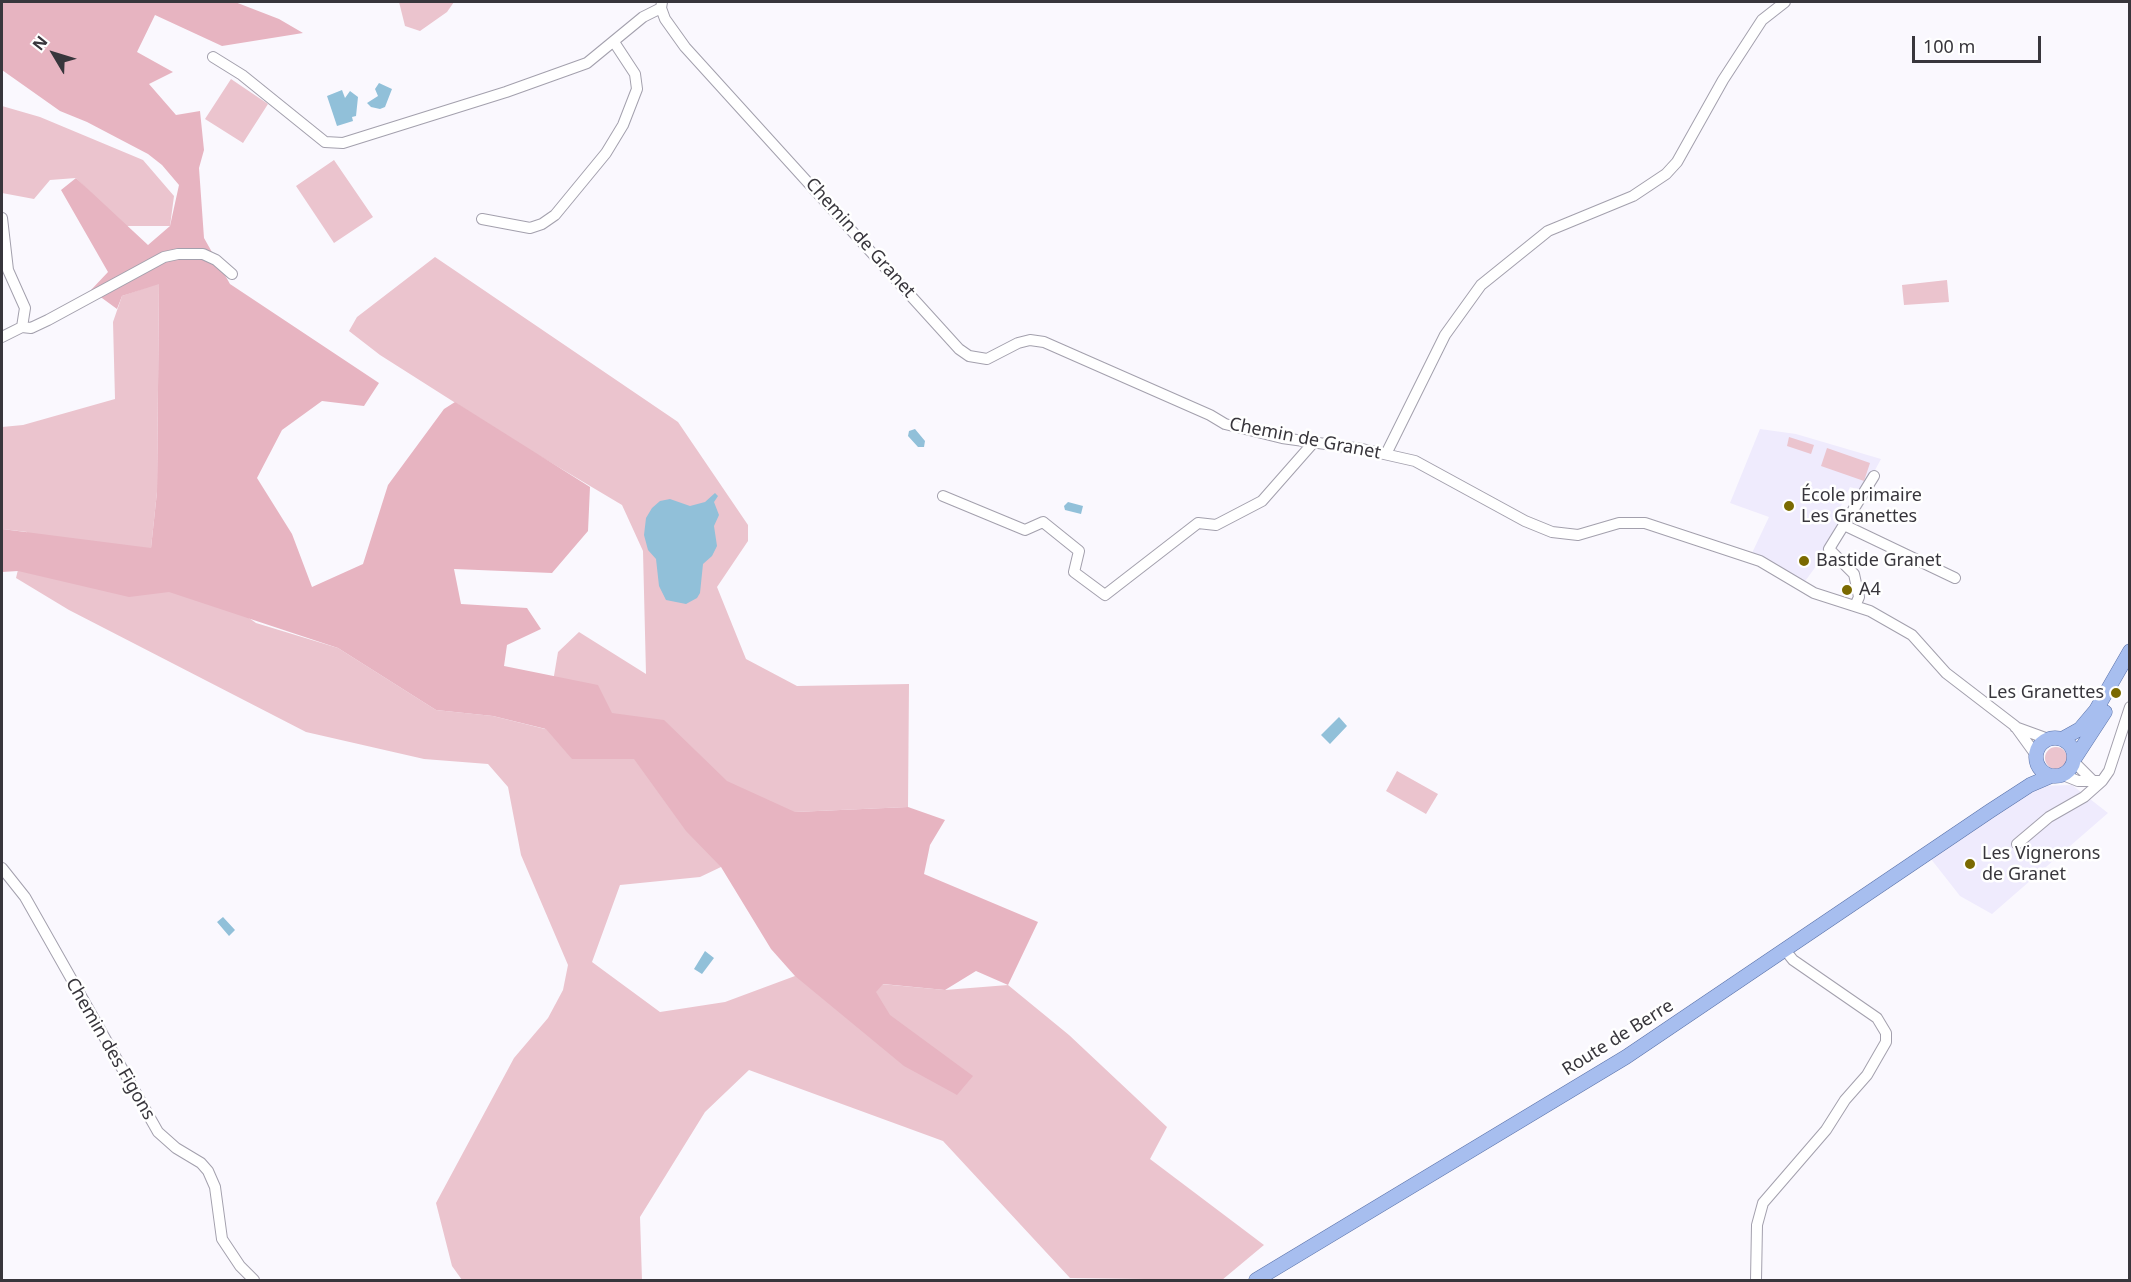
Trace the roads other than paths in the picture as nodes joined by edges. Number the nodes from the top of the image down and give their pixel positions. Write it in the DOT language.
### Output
graph roads {
  1 [pos="1785,2"];
  2 [pos="662,5"];
  3 [pos="614,42"];
  4 [pos="213,57"];
  5 [pos="2,218"];
  6 [pos="482,219"];
  7 [pos="232,274"];
  8 [pos="22,327"];
  9 [pos="2,337"];
  10 [pos="1313,442"];
  11 [pos="1386,454"];
  12 [pos="1874,476"];
  13 [pos="943,496"];
  14 [pos="1844,525"];
  15 [pos="1955,578"];
  16 [pos="1855,606"];
  17 [pos="2130,651"];
  18 [pos="2130,668"];
  19 [pos="2130,707"];
  20 [pos="2014,726"];
  21 [pos="2048,739"];
  22 [pos="2062,739"];
  23 [pos="2036,758"];
  24 [pos="2074,760"];
  25 [pos="2057,776"];
  26 [pos="2098,782"];
  27 [pos="1990,811"];
  28 [pos="2018,844"];
  29 [pos="2,868"];
  30 [pos="1785,950"];
  31 [pos="254,1281"];
  32 [pos="1256,1281"];
  33 [pos="1756,1281"];
  1 -- 11 [label="street"];
  2 -- 3 [label="street, Chemin de Granet"];
  2 -- 10 [label="street, Chemin de Granet"];
  3 -- 4 [label="street, Chemin de Granet"];
  3 -- 6 [label="street"];
  5 -- 8 [label="street"];
  7 -- 8 [label="street"];
  8 -- 9 [label="street"];
  10 -- 11 [label="street, Chemin de Granet"];
  10 -- 13 [label="street"];
  11 -- 16 [label="street, Chemin de Granet"];
  12 -- 14 [label="street"];
  14 -- 15 [label="street"];
  14 -- 16 [label="street"];
  16 -- 20 [label="street, Chemin de Granet"];
  17 -- 22 [label="main road"];
  18 -- 24 [label="main road"];
  19 -- 26 [label="street"];
  20 -- 21 [label="street, Chemin de Granet"];
  20 -- 23 [label="street, Chemin de Granet"];
  21 -- 22 [label="main road"];
  21 -- 23 [label="main road"];
  22 -- 24 [label="main road"];
  23 -- 25 [label="main road"];
  23 -- 27 [label="main road, Route de Berre"];
  24 -- 25 [label="main road"];
  24 -- 26 [label="street"];
  25 -- 26 [label="street"];
  25 -- 27 [label="main road, Route de Berre"];
  26 -- 28 [label="street"];
  27 -- 30 [label="main road, Route de Berre"];
  29 -- 31 [label="street, Chemin des Figons"];
  30 -- 32 [label="main road, Route de Berre"];
  30 -- 33 [label="street"];
}
